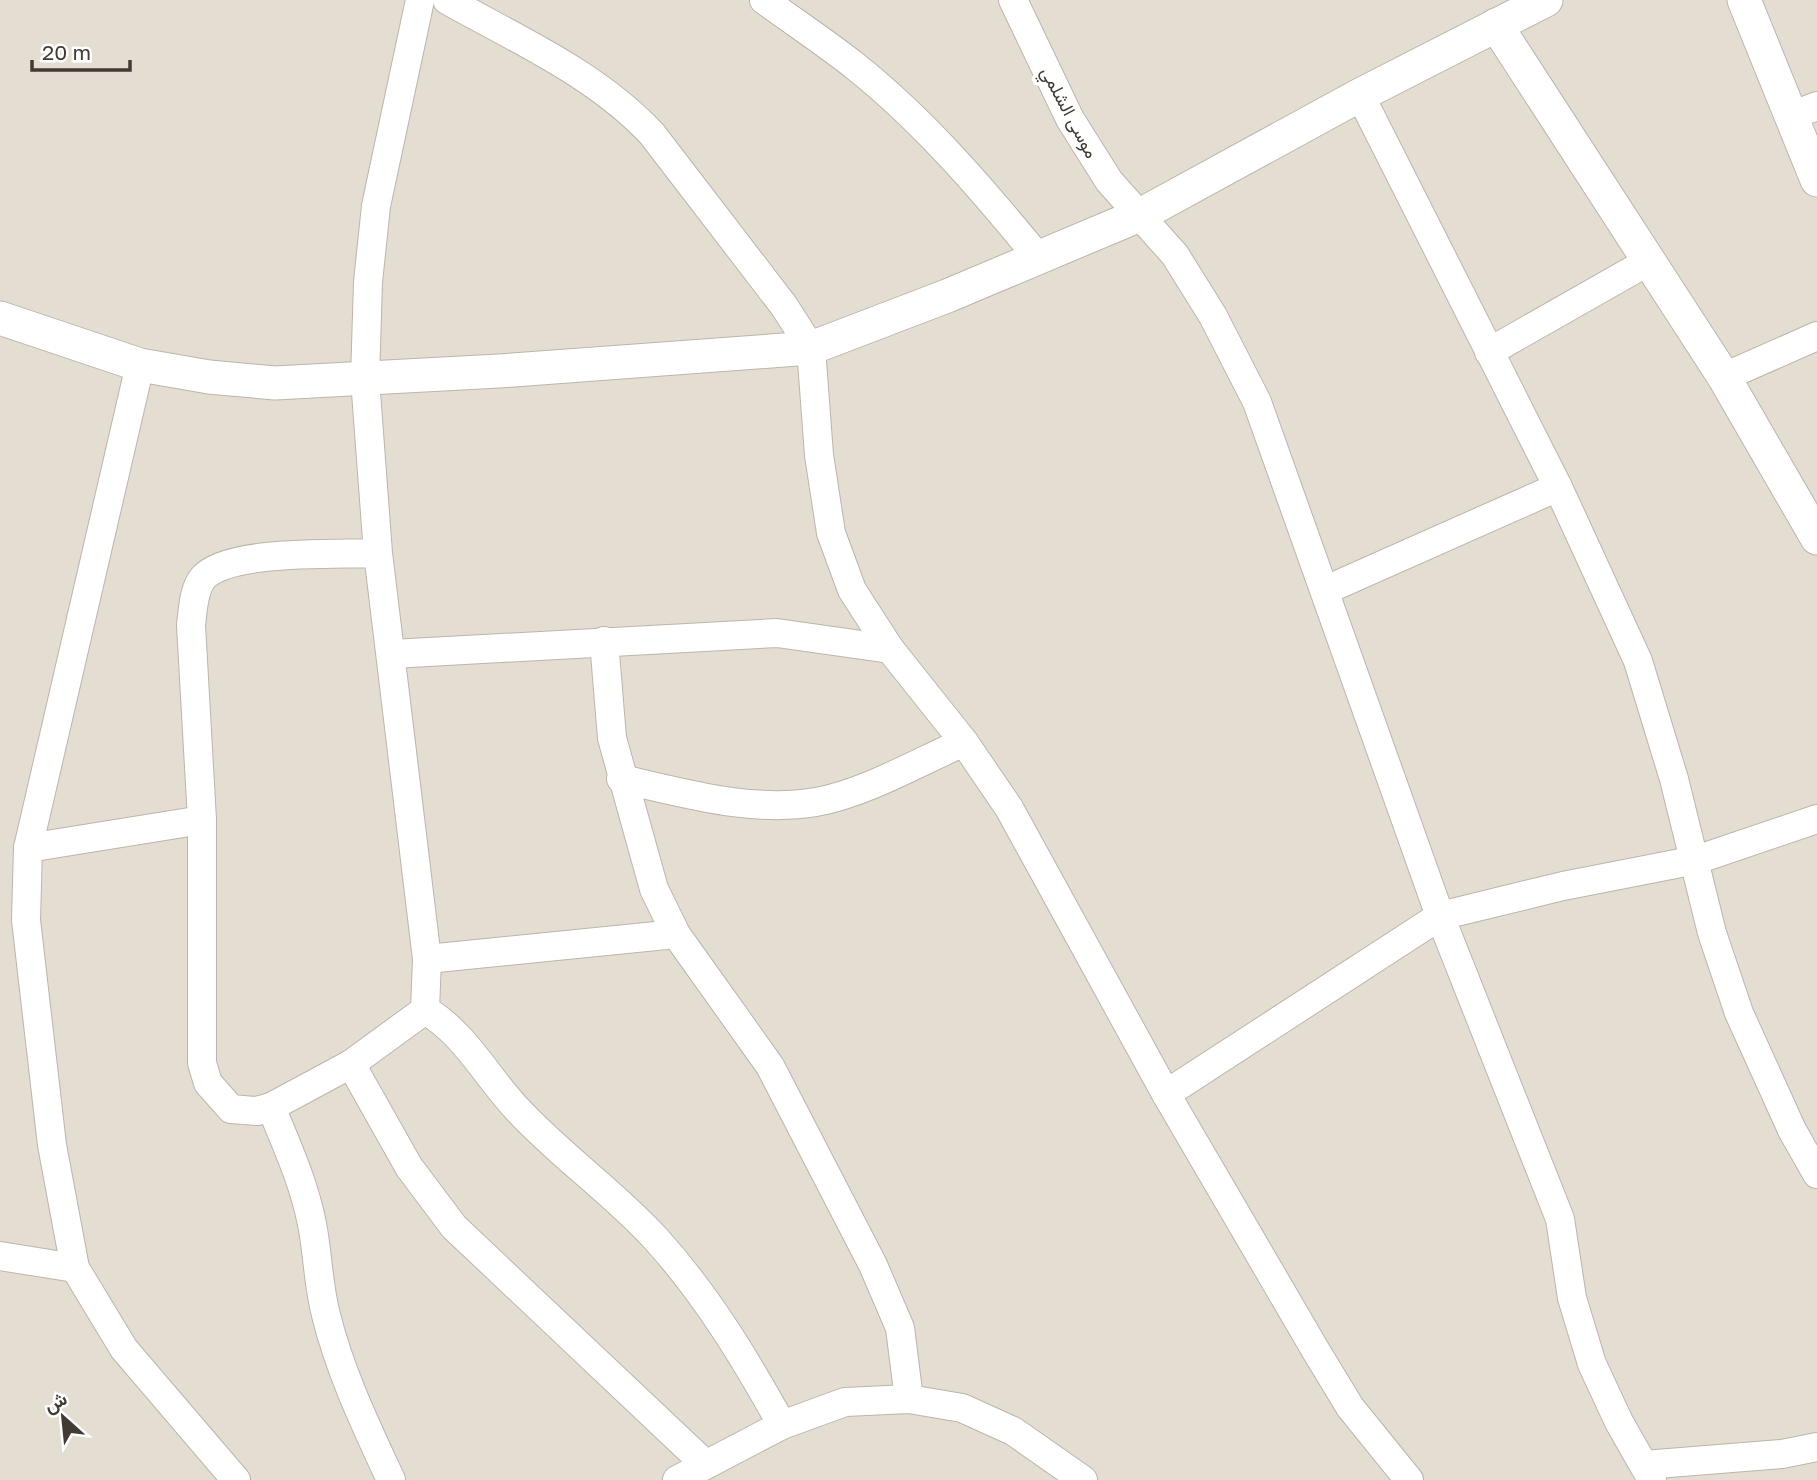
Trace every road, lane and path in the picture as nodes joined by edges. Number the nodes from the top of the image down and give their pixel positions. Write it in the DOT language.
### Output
graph roads {
  1 [pos="420,0"];
  2 [pos="447,0"];
  3 [pos="764,0"];
  4 [pos="1013,0"];
  5 [pos="1546,0"];
  6 [pos="1744,0"];
  7 [pos="1496,24"];
  8 [pos="1360,95"];
  9 [pos="1804,111"];
  10 [pos="1817,180"];
  11 [pos="1142,214"];
  12 [pos="1037,256"];
  13 [pos="1649,261"];
  14 [pos="0,318"];
  15 [pos="1817,336"];
  16 [pos="811,348"];
  17 [pos="1489,352"];
  18 [pos="140,365"];
  19 [pos="1724,377"];
  20 [pos="365,379"];
  21 [pos="1558,487"];
  22 [pos="1817,538"];
  23 [pos="378,553"];
  24 [pos="1326,590"];
  25 [pos="604,641"];
  26 [pos="890,649"];
  27 [pos="392,654"];
  28 [pos="964,742"];
  29 [pos="621,779"];
  30 [pos="1817,819"];
  31 [pos="202,820"];
  32 [pos="28,848"];
  33 [pos="1696,860"];
  34 [pos="1440,916"];
  35 [pos="676,934"];
  36 [pos="427,959"];
  37 [pos="425,1010"];
  38 [pos="351,1064"];
  39 [pos="1166,1094"];
  40 [pos="271,1107"];
  41 [pos="1817,1174"];
  42 [pos="0,1256"];
  43 [pos="75,1268"];
  44 [pos="909,1399"];
  45 [pos="782,1425"];
  46 [pos="1817,1447"];
  47 [pos="705,1464"];
  48 [pos="1648,1472"];
  49 [pos="236,1480"];
  50 [pos="391,1480"];
  51 [pos="677,1480"];
  52 [pos="1083,1480"];
  53 [pos="1409,1480"];
  1 -- 20 [label="street"];
  2 -- 16 [label="street"];
  3 -- 12 [label="street"];
  4 -- 11 [label="street, موسى الشلمي"];
  5 -- 7 [label="street"];
  6 -- 9 [label="street"];
  7 -- 8 [label="street"];
  7 -- 13 [label="street"];
  8 -- 11 [label="street"];
  8 -- 17 [label="street"];
  9 -- 10 [label="street"];
  11 -- 12 [label="street"];
  11 -- 24 [label="street, موسى الشلمي"];
  12 -- 16 [label="street"];
  13 -- 17 [label="street"];
  13 -- 19 [label="street"];
  14 -- 18 [label="street"];
  15 -- 19 [label="street"];
  16 -- 20 [label="street"];
  16 -- 26 [label="street"];
  17 -- 21 [label="street"];
  18 -- 20 [label="street"];
  18 -- 32 [label="street"];
  19 -- 22 [label="street"];
  20 -- 23 [label="street"];
  21 -- 24 [label="street"];
  21 -- 33 [label="street"];
  23 -- 27 [label="street"];
  23 -- 31 [label="street"];
  24 -- 34 [label="street, موسى الشلمي"];
  25 -- 26 [label="street"];
  25 -- 27 [label="street"];
  25 -- 29 [label="street"];
  26 -- 28 [label="street"];
  27 -- 36 [label="street"];
  28 -- 29 [label="street"];
  28 -- 39 [label="street"];
  29 -- 35 [label="street"];
  30 -- 33 [label="street"];
  31 -- 32 [label="street"];
  31 -- 40 [label="street"];
  32 -- 43 [label="street"];
  33 -- 34 [label="street"];
  33 -- 41 [label="street"];
  34 -- 39 [label="street"];
  34 -- 48 [label="street, موسى الشلمي"];
  35 -- 36 [label="street"];
  35 -- 44 [label="street"];
  36 -- 37 [label="street"];
  37 -- 38 [label="street"];
  37 -- 45 [label="street"];
  38 -- 40 [label="street"];
  38 -- 47 [label="street"];
  39 -- 53 [label="street"];
  40 -- 50 [label="street"];
  42 -- 43 [label="street"];
  43 -- 49 [label="street"];
  44 -- 45 [label="street"];
  44 -- 52 [label="street"];
  45 -- 47 [label="street"];
  46 -- 48 [label="street"];
  47 -- 51 [label="street"];
}
